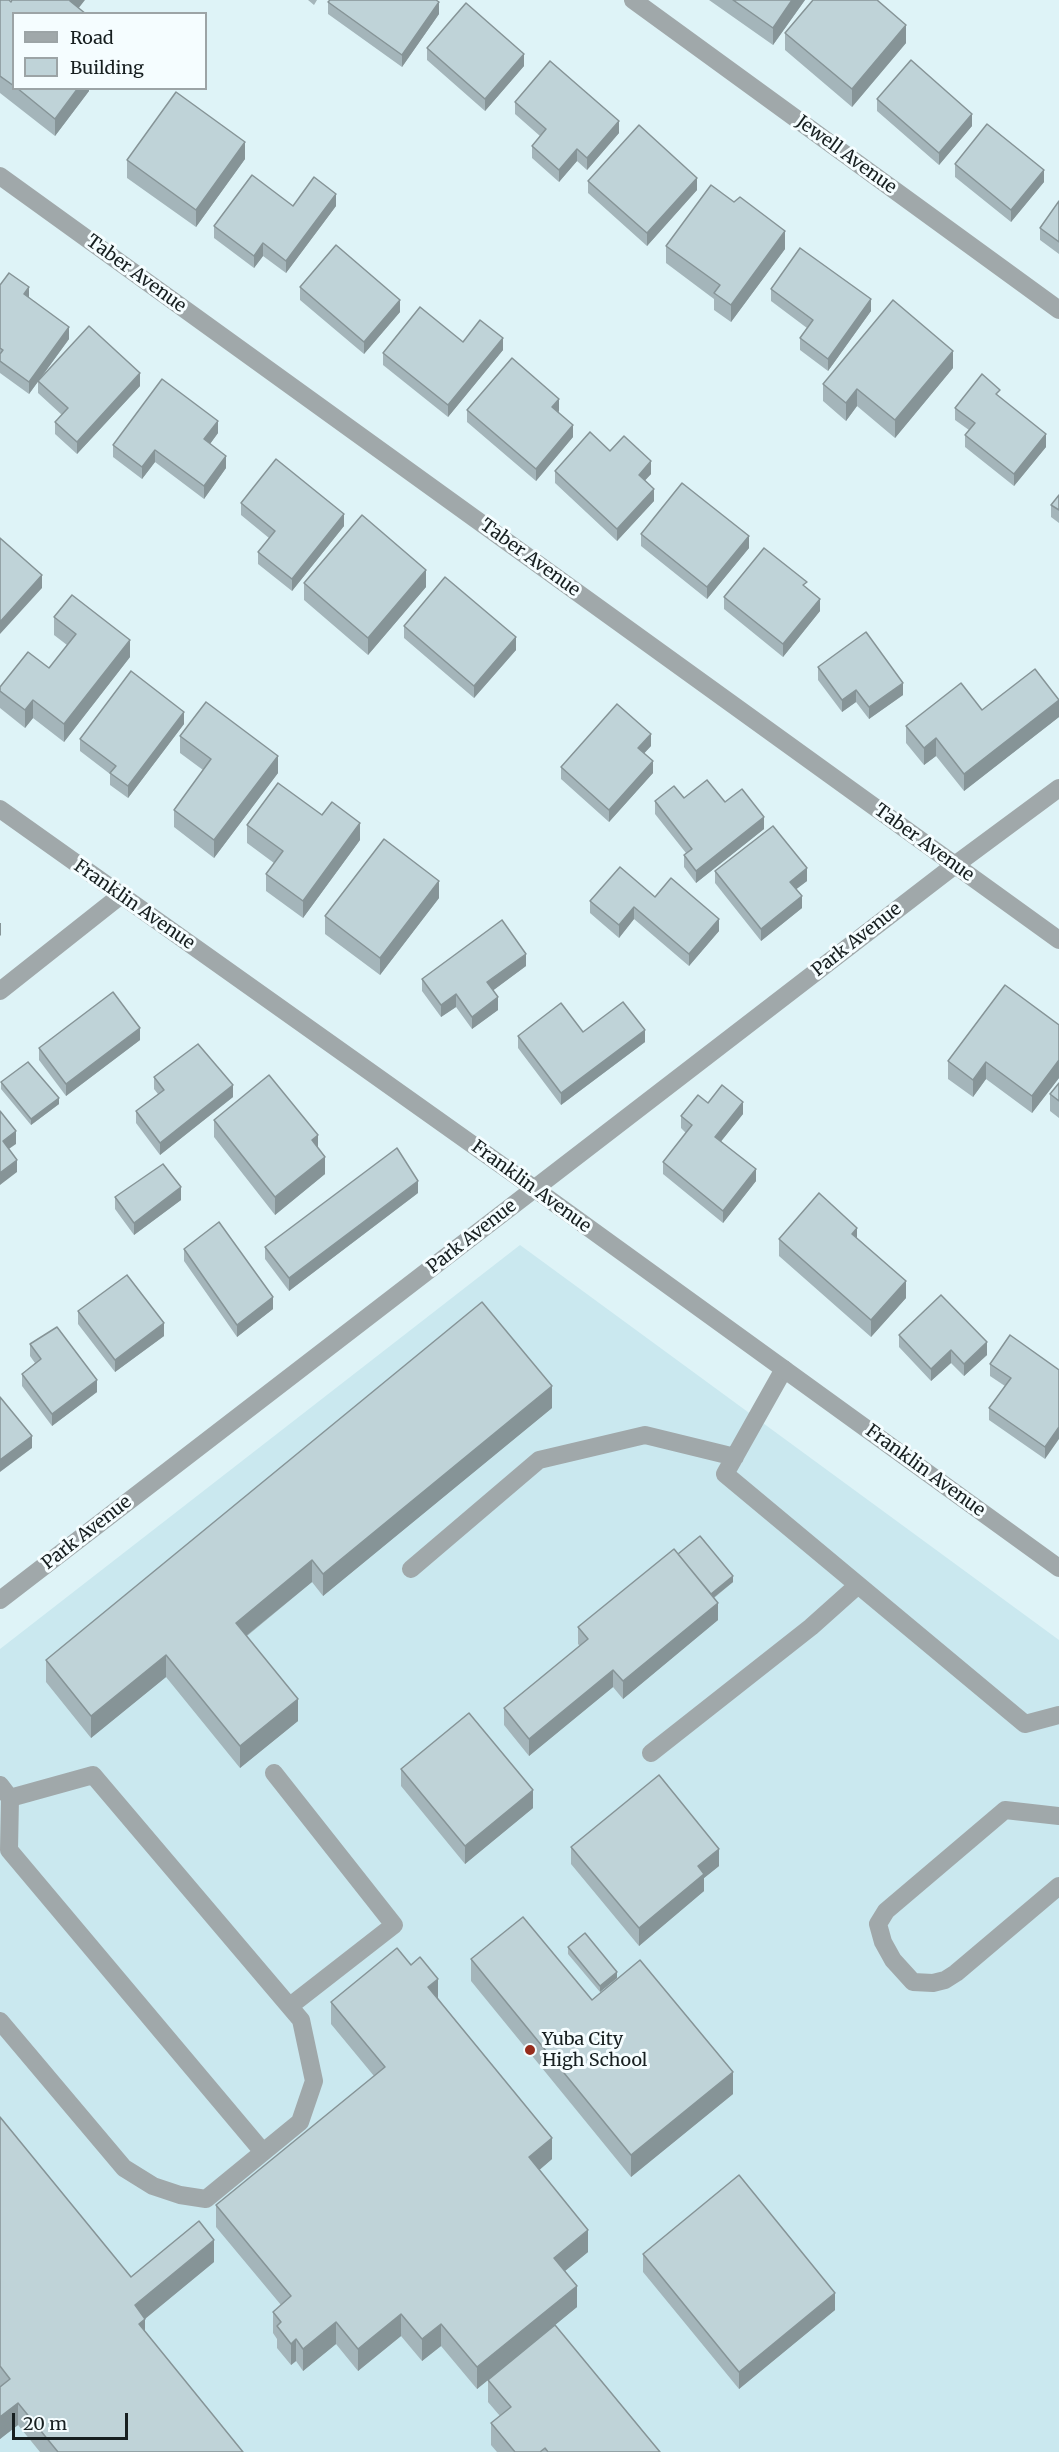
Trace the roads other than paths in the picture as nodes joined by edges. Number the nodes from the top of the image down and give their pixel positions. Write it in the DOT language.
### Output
graph roads {
  1 [pos="633,0"];
  2 [pos="0,176"];
  3 [pos="1059,310"];
  4 [pos="1059,788"];
  5 [pos="0,809"];
  6 [pos="955,865"];
  7 [pos="120,896"];
  8 [pos="1059,940"];
  9 [pos="0,991"];
  10 [pos="535,1189"];
  11 [pos="784,1369"];
  12 [pos="735,1457"];
  13 [pos="1059,1568"];
  14 [pos="411,1569"];
  15 [pos="858,1585"];
  16 [pos="0,1600"];
  17 [pos="1059,1715"];
  18 [pos="651,1753"];
  19 [pos="274,1773"];
  20 [pos="5,1792"];
  21 [pos="1059,1816"];
  22 [pos="1059,1886"];
  23 [pos="290,2006"];
  24 [pos="0,2021"];
  25 [pos="263,2152"];
  1 -- 3 [label="street, Jewell Avenue"];
  2 -- 6 [label="street, Taber Avenue"];
  4 -- 6 [label="street, Park Avenue"];
  5 -- 7 [label="street, Franklin Avenue"];
  6 -- 8 [label="street, Taber Avenue"];
  6 -- 10 [label="street, Park Avenue"];
  7 -- 9 [label="street"];
  7 -- 10 [label="street, Franklin Avenue"];
  10 -- 11 [label="street, Franklin Avenue"];
  10 -- 16 [label="street, Park Avenue"];
  11 -- 12 [label="street"];
  11 -- 13 [label="street, Franklin Avenue"];
  12 -- 14 [label="street"];
  12 -- 15 [label="street"];
  15 -- 17 [label="street"];
  15 -- 18 [label="street"];
  19 -- 23 [label="street"];
  20 -- 23 [label="street"];
  20 -- 25 [label="street"];
  21 -- 22 [label="street"];
  23 -- 25 [label="street"];
  24 -- 25 [label="street"];
}
